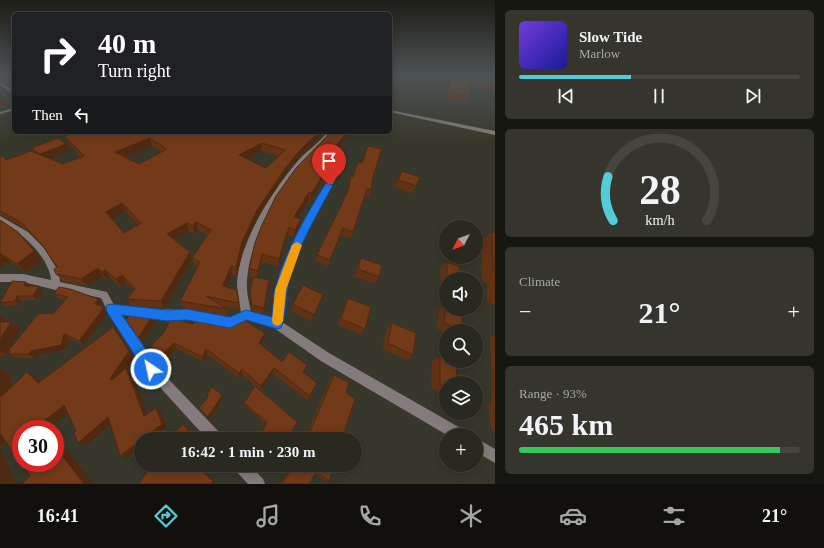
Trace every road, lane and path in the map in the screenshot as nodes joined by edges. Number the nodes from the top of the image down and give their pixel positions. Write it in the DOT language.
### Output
graph roads {
  1 [pos="12,109"];
  2 [pos="392,111"];
  3 [pos="0,113"];
  4 [pos="495,133"];
  5 [pos="328,134"];
  6 [pos="337,171"];
  7 [pos="0,219"];
  8 [pos="0,278"];
  9 [pos="56,286"];
  10 [pos="111,309"];
  11 [pos="246,315"];
  12 [pos="277,324"];
  13 [pos="447,428"];
  14 [pos="210,432"];
  15 [pos="483,449"];
  16 [pos="495,456"];
  17 [pos="247,472"];
  18 [pos="258,484"];
  1 -- 3 [label="street"];
  2 -- 4 [label="street"];
  5 -- 11 [label="street"];
  6 -- 12 [label="street"];
  7 -- 9 [label="street"];
  8 -- 9 [label="street"];
  9 -- 10 [label="street"];
  10 -- 11 [label="street"];
  10 -- 14 [label="street"];
  11 -- 12 [label="street"];
  12 -- 13 [label="street"];
  15 -- 16 [label="street"];
  17 -- 18 [label="street"];
}
